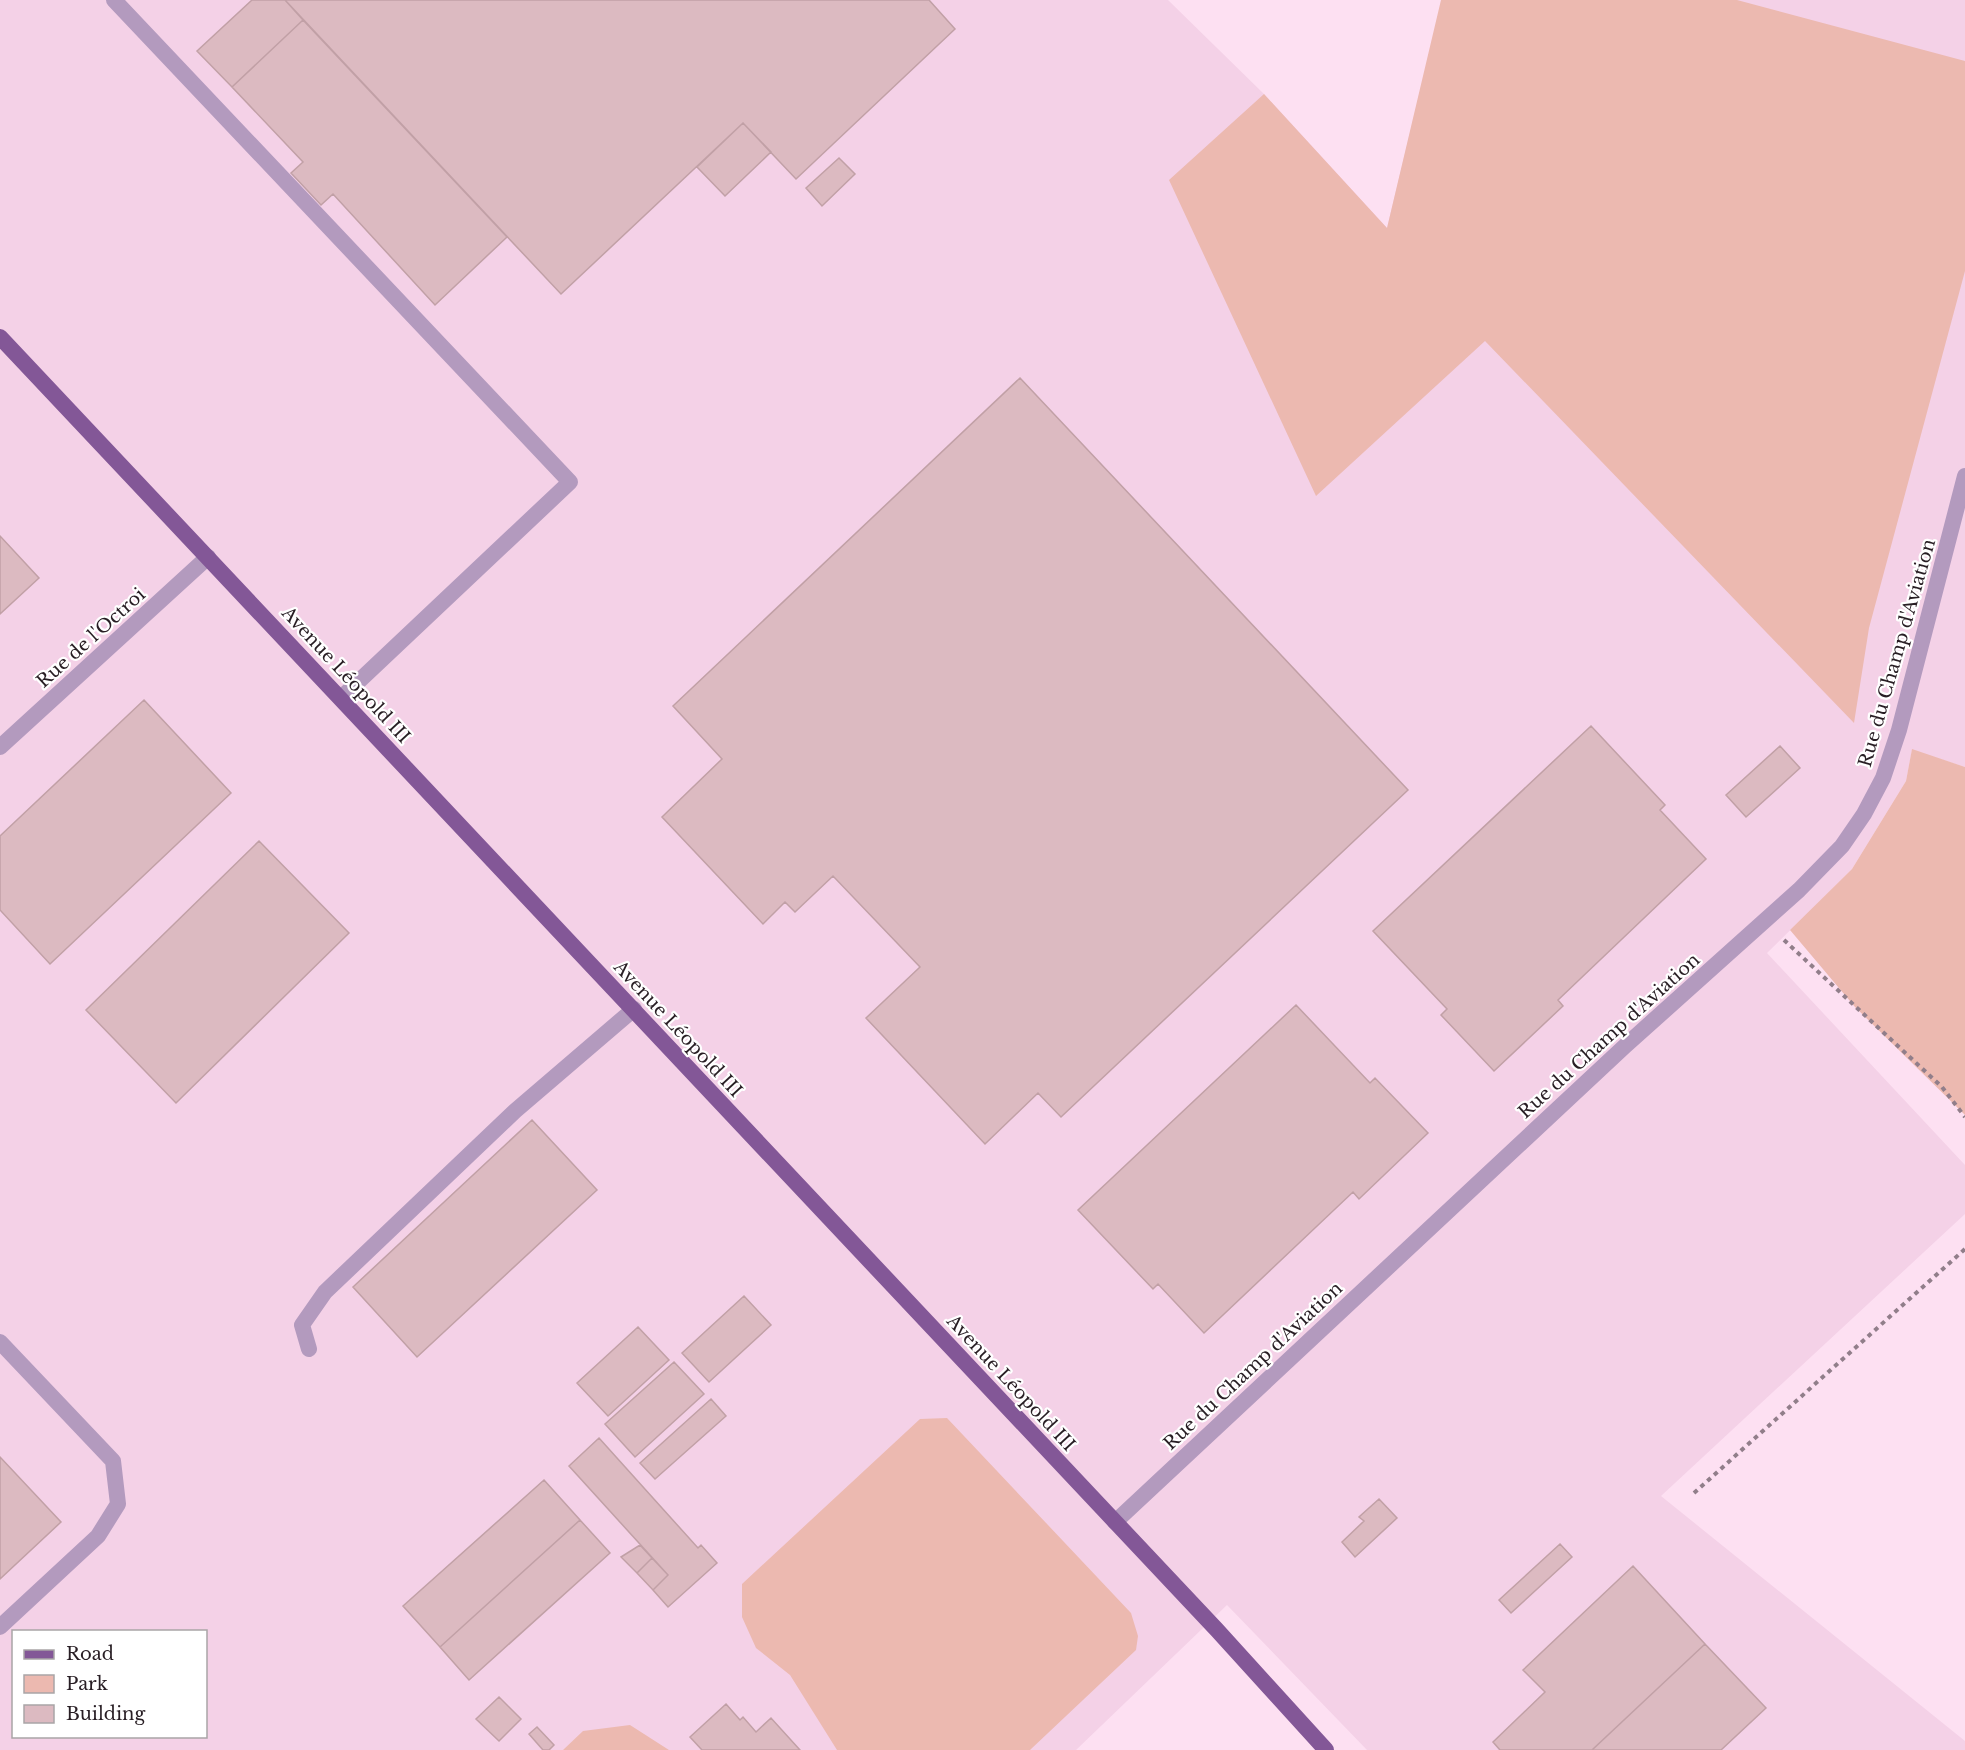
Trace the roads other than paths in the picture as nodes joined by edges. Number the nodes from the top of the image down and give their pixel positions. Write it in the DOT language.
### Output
graph roads {
  1 [pos="114,0"];
  2 [pos="0,337"];
  3 [pos="1965,476"];
  4 [pos="208,557"];
  5 [pos="341,698"];
  6 [pos="0,747"];
  7 [pos="634,1010"];
  8 [pos="2,1349"];
  9 [pos="309,1349"];
  10 [pos="1115,1521"];
  11 [pos="0,1627"];
  12 [pos="1326,1750"];
  1 -- 5 [label="street"];
  2 -- 4 [label="main road, Avenue Léopold III"];
  3 -- 10 [label="street, Rue du Champ d'Aviation"];
  4 -- 5 [label="main road, Avenue Léopold III"];
  4 -- 6 [label="street, Rue de l'Octroi"];
  5 -- 7 [label="main road, Avenue Léopold III"];
  7 -- 9 [label="street"];
  7 -- 10 [label="main road, Avenue Léopold III"];
  8 -- 11 [label="street"];
  10 -- 12 [label="main road, Avenue Léopold III"];
}
